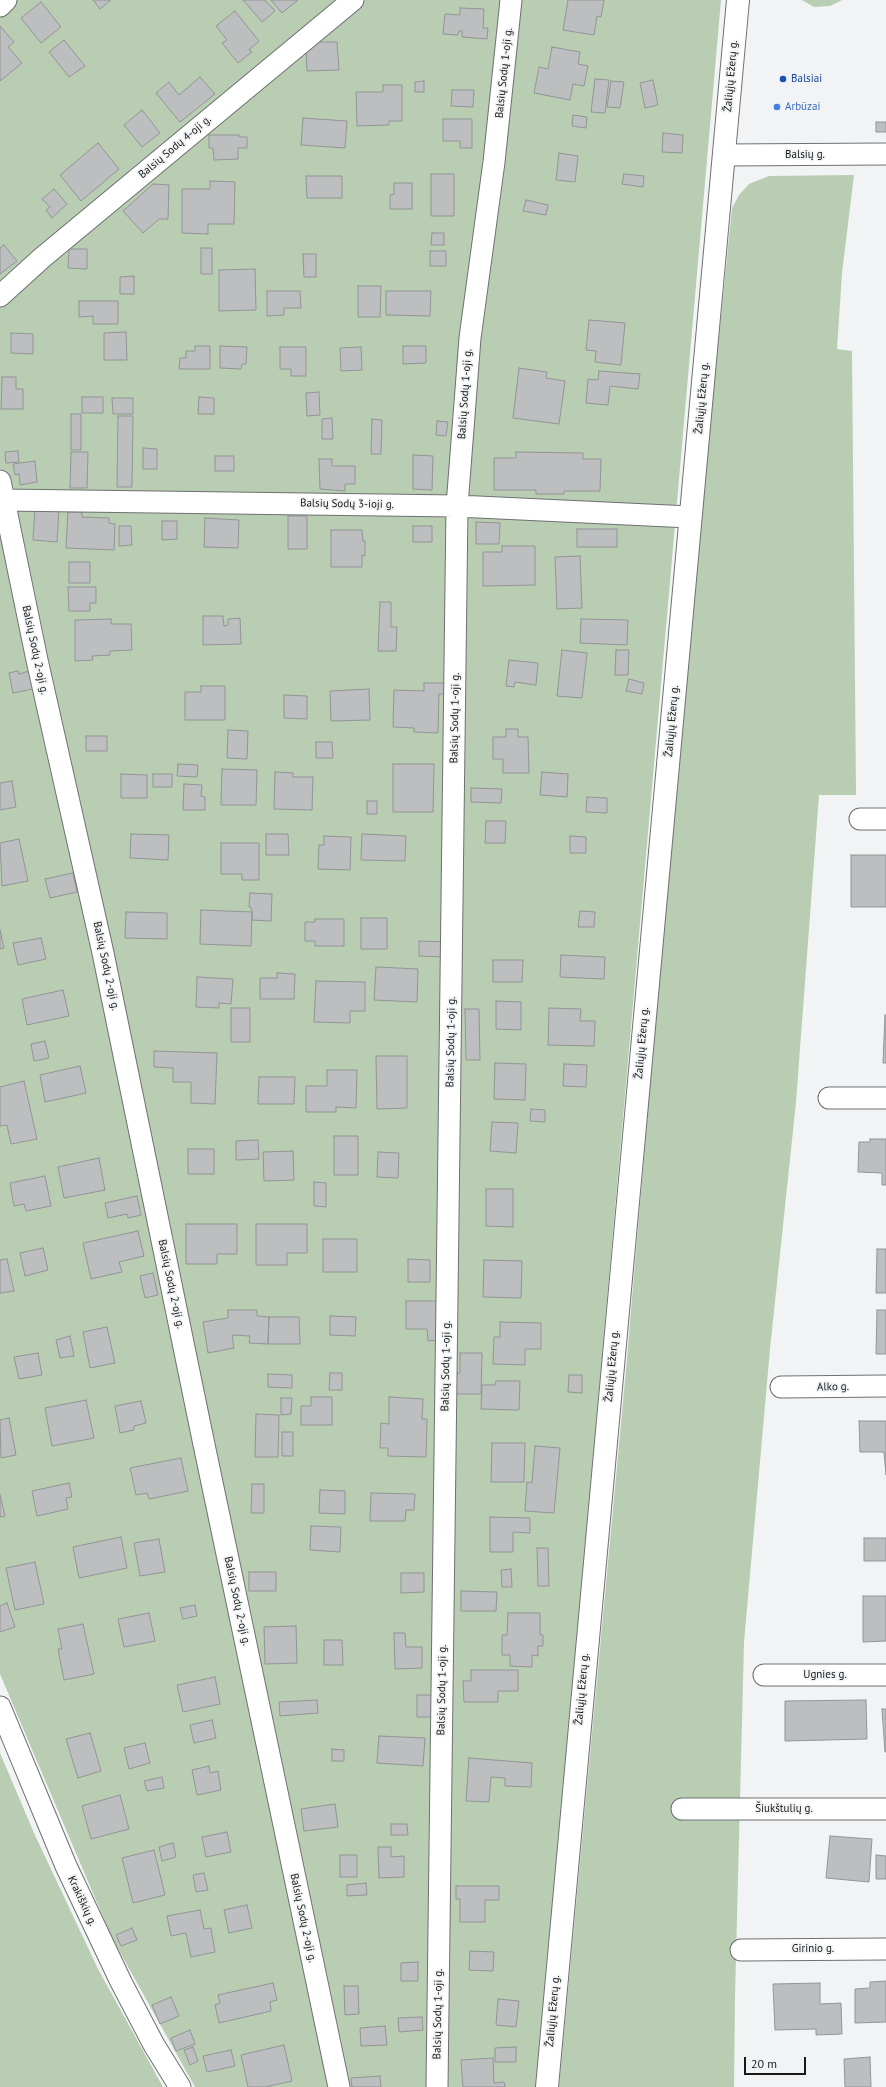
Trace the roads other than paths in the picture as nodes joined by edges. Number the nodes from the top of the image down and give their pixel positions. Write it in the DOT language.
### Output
graph roads {
  1 [pos="6,0"];
  2 [pos="353,0"];
  3 [pos="511,0"];
  4 [pos="738,0"];
  5 [pos="0,6"];
  6 [pos="886,154"];
  7 [pos="724,155"];
  8 [pos="0,296"];
  9 [pos="2,491"];
  10 [pos="457,506"];
  11 [pos="690,517"];
  12 [pos="860,819"];
  13 [pos="886,819"];
  14 [pos="829,1098"];
  15 [pos="886,1098"];
  16 [pos="886,1386"];
  17 [pos="781,1387"];
  18 [pos="764,1675"];
  19 [pos="886,1675"];
  20 [pos="0,1707"];
  21 [pos="682,1809"];
  22 [pos="886,1810"];
  23 [pos="886,1949"];
  24 [pos="741,1950"];
  25 [pos="180,2087"];
  26 [pos="339,2087"];
  27 [pos="438,2087"];
  28 [pos="547,2087"];
  1 -- 5 [label="street"];
  2 -- 8 [label="street, Balsių Sodų 4-oji g."];
  3 -- 10 [label="street, Balsių Sodų 1-oji g."];
  4 -- 7 [label="main road, Žaliųjų Ežerų g."];
  6 -- 7 [label="street, Balsių g."];
  7 -- 11 [label="main road, Žaliųjų Ežerų g."];
  9 -- 10 [label="street, Balsių Sodų 3-ioji g."];
  9 -- 26 [label="street, Balsių Sodų 2-oji g."];
  10 -- 11 [label="street, Balsių Sodų 3-ioji g."];
  10 -- 27 [label="street, Balsių Sodų 1-oji g."];
  11 -- 28 [label="main road, Žaliųjų Ežerų g."];
  12 -- 13 [label="street"];
  14 -- 15 [label="street"];
  16 -- 17 [label="street, Alko g."];
  18 -- 19 [label="street, Ugnies g."];
  20 -- 25 [label="street, Krakiškių g."];
  21 -- 22 [label="street, Šiukštulių g."];
  23 -- 24 [label="street, Girinio g."];
}
